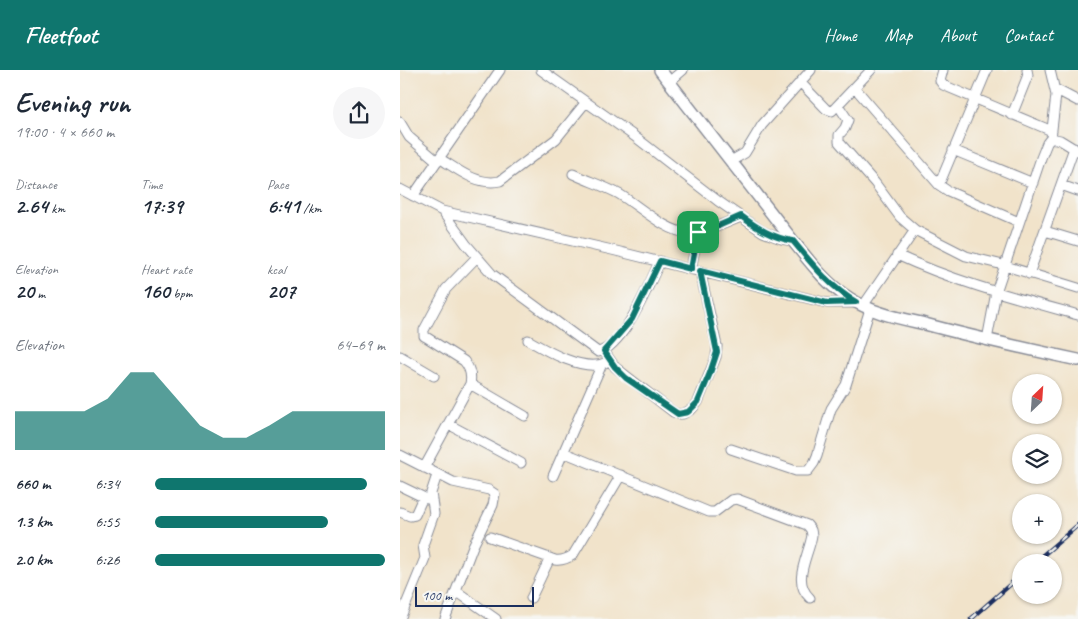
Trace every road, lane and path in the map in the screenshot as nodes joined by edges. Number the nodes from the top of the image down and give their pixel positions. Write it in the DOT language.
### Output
graph roads {
  1 [pos="500,70"];
  2 [pos="541,70"];
  3 [pos="660,70"];
  4 [pos="683,70"];
  5 [pos="811,70"];
  6 [pos="871,70"];
  7 [pos="943,70"];
  8 [pos="987,70"];
  9 [pos="1027,70"];
  10 [pos="1050,70"];
  11 [pos="669,82"];
  12 [pos="800,82"];
  13 [pos="854,88"];
  14 [pos="1055,89"];
  15 [pos="974,99"];
  16 [pos="1078,101"];
  17 [pos="586,102"];
  18 [pos="838,105"];
  19 [pos="1012,115"];
  20 [pos="400,122"];
  21 [pos="1051,135"];
  22 [pos="953,150"];
  23 [pos="1076,150"];
  24 [pos="438,159"];
  25 [pos="731,161"];
  26 [pos="573,174"];
  27 [pos="1033,183"];
  28 [pos="939,185"];
  29 [pos="1061,186"];
  30 [pos="400,189"];
  31 [pos="1078,191"];
  32 [pos="414,196"];
  33 [pos="442,211"];
  34 [pos="741,216"];
  35 [pos="1019,222"];
  36 [pos="915,230"];
  37 [pos="1045,231"];
  38 [pos="698,232"];
  39 [pos="793,241"];
  40 [pos="1078,241"];
  41 [pos="898,255"];
  42 [pos="476,258"];
  43 [pos="660,261"];
  44 [pos="1004,266"];
  45 [pos="695,270"];
  46 [pos="1029,274"];
  47 [pos="1078,288"];
  48 [pos="996,292"];
  49 [pos="863,306"];
  50 [pos="1078,315"];
  51 [pos="528,340"];
  52 [pos="987,340"];
  53 [pos="604,351"];
  54 [pos="400,356"];
  55 [pos="1078,360"];
  56 [pos="606,362"];
  57 [pos="434,376"];
  58 [pos="470,384"];
  59 [pos="525,416"];
  60 [pos="448,424"];
  61 [pos="731,449"];
  62 [pos="563,452"];
  63 [pos="400,455"];
  64 [pos="521,462"];
  65 [pos="424,468"];
  66 [pos="437,475"];
  67 [pos="553,476"];
  68 [pos="621,476"];
  69 [pos="400,486"];
  70 [pos="427,499"];
  71 [pos="401,514"];
  72 [pos="490,537"];
  73 [pos="550,558"];
  74 [pos="456,591"];
  75 [pos="531,598"];
  76 [pos="810,598"];
  77 [pos="400,619"];
  78 [pos="444,619"];
  79 [pos="496,619"];
  1 -- 24 [label="street"];
  2 -- 17 [label="street"];
  3 -- 11 [label="main road"];
  4 -- 11 [label="street"];
  5 -- 12 [label="street"];
  6 -- 13 [label="street"];
  7 -- 15 [label="street"];
  8 -- 15 [label="street"];
  9 -- 19 [label="street"];
  10 -- 14 [label="street"];
  11 -- 25 [label="main road"];
  12 -- 18 [label="street"];
  12 -- 25 [label="street"];
  13 -- 18 [label="street"];
  13 -- 28 [label="street"];
  14 -- 16 [label="street"];
  14 -- 21 [label="street"];
  15 -- 19 [label="street"];
  15 -- 22 [label="street"];
  17 -- 24 [label="street"];
  17 -- 34 [label="street"];
  18 -- 36 [label="street"];
  19 -- 21 [label="street"];
  20 -- 24 [label="street"];
  21 -- 23 [label="street"];
  21 -- 27 [label="street"];
  22 -- 27 [label="street"];
  22 -- 28 [label="street"];
  23 -- 29 [label="street"];
  24 -- 32 [label="street"];
  25 -- 39 [label="main road"];
  26 -- 38 [label="street"];
  27 -- 35 [label="street"];
  28 -- 35 [label="street"];
  29 -- 31 [label="street"];
  29 -- 37 [label="street"];
  30 -- 32 [label="street"];
  32 -- 33 [label="street"];
  33 -- 42 [label="street"];
  33 -- 43 [label="street"];
  34 -- 38 [label="street"];
  34 -- 39 [label="street"];
  35 -- 44 [label="street"];
  36 -- 41 [label="street"];
  36 -- 44 [label="street"];
  37 -- 40 [label="street"];
  37 -- 46 [label="street"];
  38 -- 45 [label="street"];
  39 -- 49 [label="main road"];
  41 -- 48 [label="street"];
  41 -- 49 [label="street"];
  42 -- 53 [label="street"];
  42 -- 58 [label="street"];
  43 -- 45 [label="street"];
  43 -- 53 [label="street"];
  44 -- 46 [label="street"];
  44 -- 48 [label="street"];
  45 -- 49 [label="street"];
  45 -- 56 [label="street"];
  46 -- 47 [label="street"];
  48 -- 50 [label="street"];
  48 -- 52 [label="street"];
  49 -- 52 [label="main road"];
  49 -- 61 [label="street"];
  51 -- 56 [label="street"];
  52 -- 55 [label="main road"];
  53 -- 56 [label="street"];
  54 -- 57 [label="street"];
  56 -- 62 [label="street"];
  58 -- 59 [label="street"];
  58 -- 60 [label="street"];
  60 -- 64 [label="street"];
  60 -- 65 [label="street"];
  62 -- 67 [label="street"];
  62 -- 68 [label="street"];
  63 -- 65 [label="street"];
  65 -- 66 [label="street"];
  66 -- 70 [label="street"];
  66 -- 74 [label="street"];
  68 -- 73 [label="street"];
  68 -- 76 [label="street"];
  69 -- 70 [label="street"];
  70 -- 71 [label="street"];
  70 -- 77 [label="street"];
  72 -- 73 [label="street"];
  73 -- 75 [label="street"];
  74 -- 78 [label="street"];
  74 -- 79 [label="street"];
}
